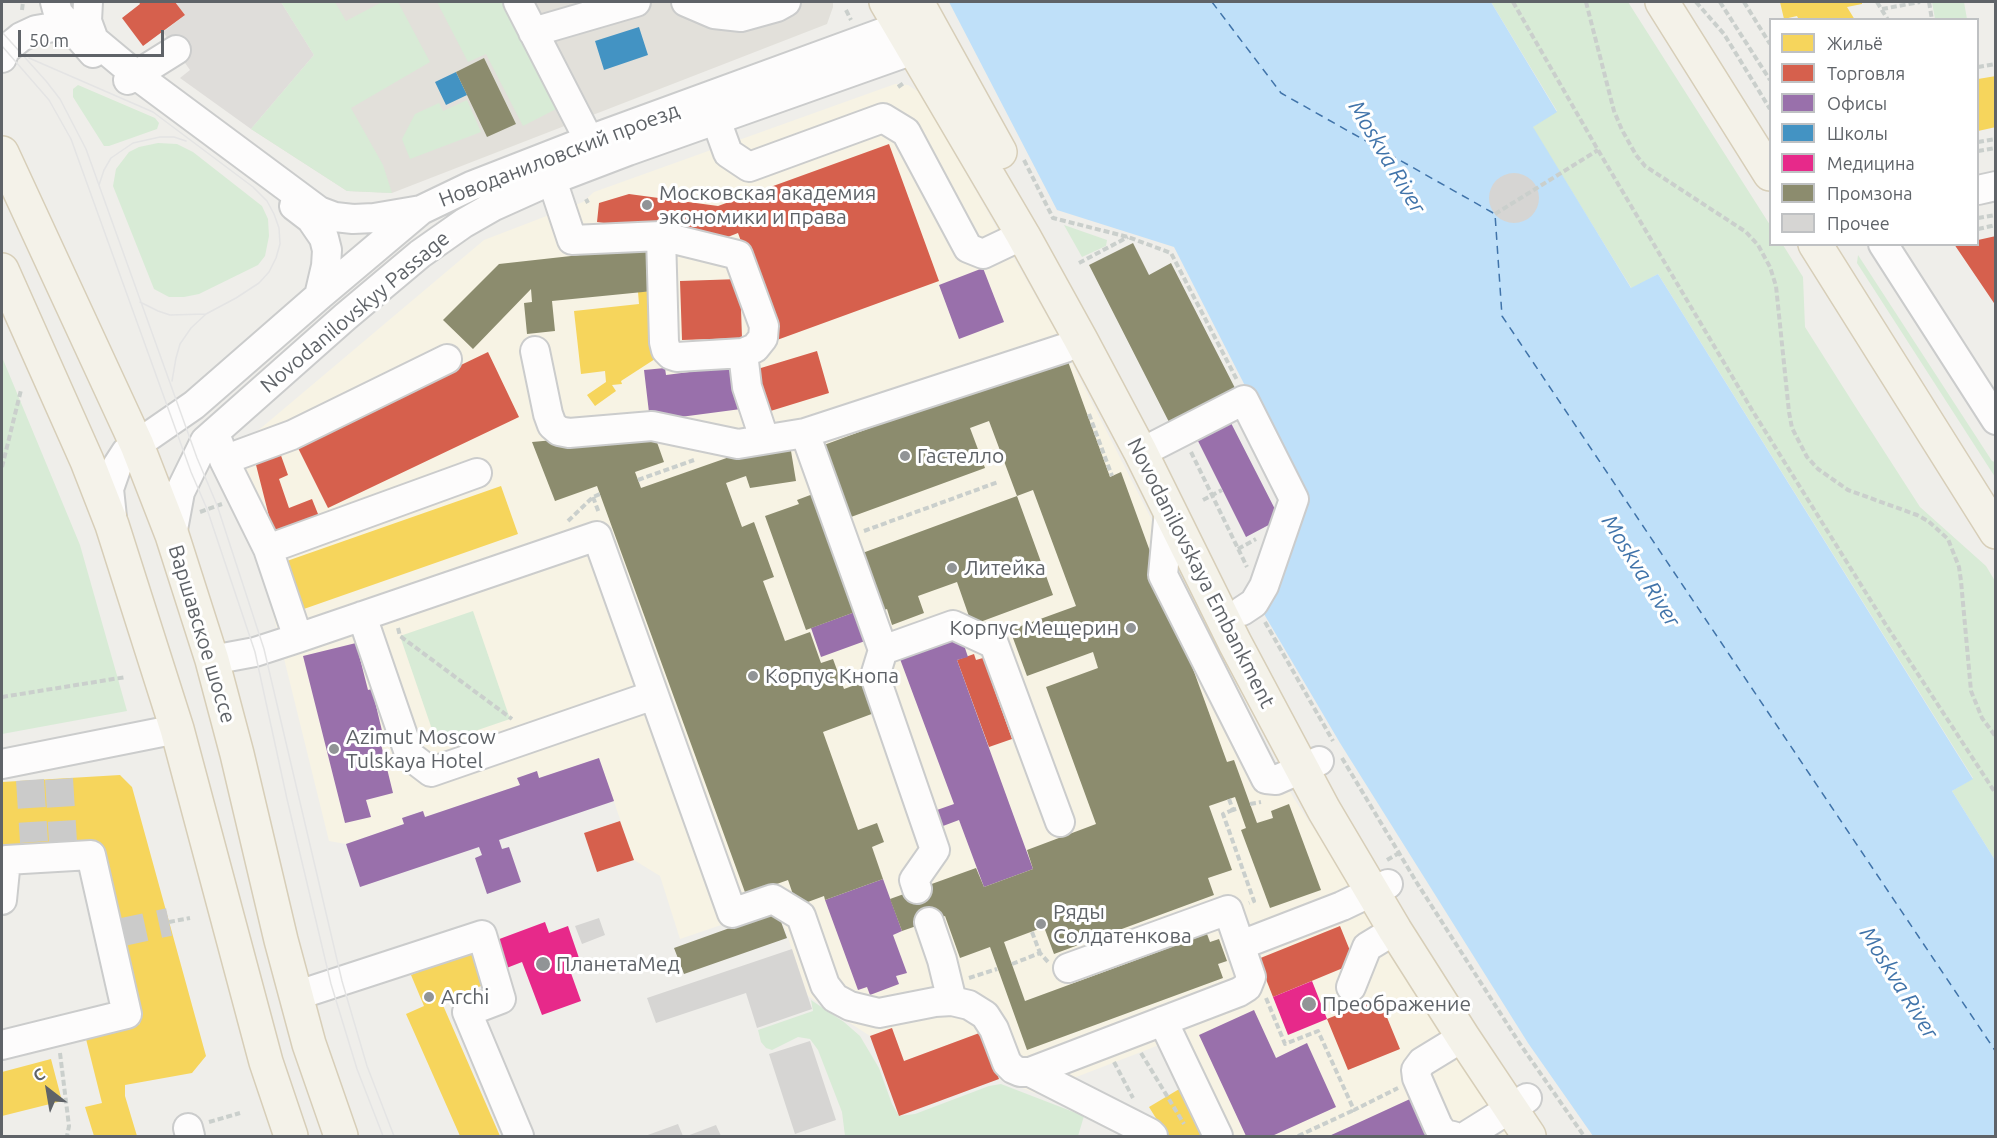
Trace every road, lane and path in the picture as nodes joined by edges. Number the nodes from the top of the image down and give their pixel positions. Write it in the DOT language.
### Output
graph roads {
  1 [pos="55,2"];
  2 [pos="518,2"];
  3 [pos="636,2"];
  4 [pos="686,2"];
  5 [pos="786,2"];
  6 [pos="1513,2"];
  7 [pos="1586,2"];
  8 [pos="1662,2"];
  9 [pos="1696,2"];
  10 [pos="1720,2"];
  11 [pos="1744,2"];
  12 [pos="1877,2"];
  13 [pos="1920,2"];
  14 [pos="1929,2"];
  15 [pos="82,8"];
  16 [pos="1882,9"];
  17 [pos="1887,18"];
  18 [pos="1932,18"];
  19 [pos="913,23"];
  20 [pos="533,32"];
  21 [pos="1769,42"];
  22 [pos="4,48"];
  23 [pos="176,50"];
  24 [pos="1995,64"];
  25 [pos="1979,67"];
  26 [pos="132,78"];
  27 [pos="1769,79"];
  28 [pos="1769,107"];
  29 [pos="716,120"];
  30 [pos="1995,139"];
  31 [pos="1979,142"];
  32 [pos="1995,148"];
  33 [pos="1598,150"];
  34 [pos="593,151"];
  35 [pos="1979,151"];
  36 [pos="2,153"];
  37 [pos="1769,172"];
  38 [pos="552,180"];
  39 [pos="1995,186"];
  40 [pos="1979,190"];
  41 [pos="421,210"];
  42 [pos="1495,214"];
  43 [pos="1995,215"];
  44 [pos="1053,218"];
  45 [pos="1979,218"];
  46 [pos="1995,225"];
  47 [pos="1979,229"];
  48 [pos="1023,235"];
  49 [pos="661,236"];
  50 [pos="1128,237"];
  51 [pos="1816,246"];
  52 [pos="1884,246"];
  53 [pos="1079,263"];
  54 [pos="2,270"];
  55 [pos="319,296"];
  56 [pos="1081,340"];
  57 [pos="535,351"];
  58 [pos="743,353"];
  59 [pos="447,359"];
  60 [pos="1240,387"];
  61 [pos="21,390"];
  62 [pos="1995,420"];
  63 [pos="214,431"];
  64 [pos="805,433"];
  65 [pos="1168,438"];
  66 [pos="751,441"];
  67 [pos="136,445"];
  68 [pos="224,460"];
  69 [pos="2,467"];
  70 [pos="477,473"];
  71 [pos="638,480"];
  72 [pos="998,482"];
  73 [pos="1222,490"];
  74 [pos="1212,495"];
  75 [pos="1203,500"];
  76 [pos="226,502"];
  77 [pos="200,512"];
  78 [pos="112,525"];
  79 [pos="1995,532"];
  80 [pos="172,535"];
  81 [pos="844,538"];
  82 [pos="268,549"];
  83 [pos="1255,597"];
  84 [pos="390,607"];
  85 [pos="363,616"];
  86 [pos="298,638"];
  87 [pos="883,650"];
  88 [pos="212,660"];
  89 [pos="126,677"];
  90 [pos="654,695"];
  91 [pos="2,697"];
  92 [pos="521,720"];
  93 [pos="177,729"];
  94 [pos="1995,737"];
  95 [pos="1311,765"];
  96 [pos="20,768"];
  97 [pos="1995,794"];
  98 [pos="1230,799"];
  99 [pos="1239,808"];
  100 [pos="1233,810"];
  101 [pos="1060,822"];
  102 [pos="1380,888"];
  103 [pos="917,889"];
  104 [pos="2,900"];
  105 [pos="1228,910"];
  106 [pos="189,918"];
  107 [pos="169,922"];
  108 [pos="929,922"];
  109 [pos="1395,930"];
  110 [pos="1032,932"];
  111 [pos="1241,945"];
  112 [pos="1040,953"];
  113 [pos="1012,964"];
  114 [pos="1068,968"];
  115 [pos="997,969"];
  116 [pos="1351,987"];
  117 [pos="951,993"];
  118 [pos="296,996"];
  119 [pos="1267,999"];
  120 [pos="1163,1021"];
  121 [pos="58,1031"];
  122 [pos="1462,1037"];
  123 [pos="2,1045"];
  124 [pos="1141,1052"];
  125 [pos="1110,1053"];
  126 [pos="1030,1072"];
  127 [pos="1417,1078"];
  128 [pos="1519,1103"];
  129 [pos="1354,1110"];
  130 [pos="240,1113"];
  131 [pos="1185,1126"];
  132 [pos="189,1132"];
  133 [pos="1152,1135"];
  134 [pos="67,1137"];
  135 [pos="291,1137"];
  136 [pos="341,1137"];
  137 [pos="519,1137"];
  138 [pos="1218,1137"];
  139 [pos="1298,1137"];
  140 [pos="1453,1137"];
  141 [pos="1466,1137"];
  142 [pos="1529,1137"];
  143 [pos="1553,1137"];
  144 [pos="1584,1137"];
  1 -- 15 [label="street"];
  2 -- 20 [label="street"];
  3 -- 20 [label="street"];
  4 -- 5 [label="street"];
  6 -- 33 [label="path"];
  7 -- 94 [label="path"];
  8 -- 37 [label="main road"];
  9 -- 28 [label="path"];
  10 -- 27 [label="path"];
  11 -- 21 [label="path"];
  12 -- 16 [label="path"];
  13 -- 16 [label="path"];
  14 -- 18 [label="path"];
  15 -- 22 [label="street"];
  15 -- 26 [label="street"];
  16 -- 17 [label="path"];
  19 -- 29 [label="street, Novodanilovskyy Passage"];
  19 -- 34 [label="street, Новоданиловский проезд"];
  19 -- 48 [label="main road, Novodanilovskaya Embankment"];
  19 -- 65 [label="main road, Novodanilovskaya Embankment"];
  20 -- 34 [label="street"];
  23 -- 26 [label="street"];
  24 -- 25 [label="path"];
  26 -- 41 [label="street"];
  26 -- 55 [label="street"];
  29 -- 34 [label="street, Novodanilovskyy Passage"];
  29 -- 48 [label="street"];
  30 -- 31 [label="path"];
  32 -- 35 [label="path"];
  33 -- 42 [label="path"];
  33 -- 97 [label="path"];
  34 -- 38 [label="street, Novodanilovskyy Passage"];
  34 -- 41 [label="street, Новоданиловский проезд"];
  36 -- 67 [label="main road, Варшавское шоссе"];
  38 -- 49 [label="street"];
  38 -- 63 [label="street, Novodanilovskyy Passage"];
  39 -- 40 [label="street"];
  41 -- 55 [label="street, Новоданиловский проезд"];
  43 -- 45 [label="path"];
  44 -- 50 [label="path"];
  46 -- 47 [label="path"];
  48 -- 56 [label="main road, Novodanilovskaya Embankment"];
  49 -- 58 [label="street"];
  49 -- 58 [label="street"];
  50 -- 53 [label="path"];
  50 -- 60 [label="path"];
  51 -- 79 [label="main road"];
  52 -- 62 [label="street"];
  54 -- 78 [label="main road"];
  55 -- 67 [label="street, Новоданиловский проезд"];
  56 -- 64 [label="street"];
  56 -- 95 [label="main road, Novodanilovskaya Embankment"];
  57 -- 66 [label="street"];
  58 -- 66 [label="street"];
  59 -- 68 [label="street"];
  61 -- 69 [label="path"];
  63 -- 68 [label="street"];
  63 -- 80 [label="street, Novodanilovskyy Passage"];
  64 -- 66 [label="street"];
  64 -- 81 [label="street"];
  65 -- 74 [label="path"];
  65 -- 83 [label="main road, Novodanilovskaya Embankment"];
  65 -- 83 [label="street"];
  66 -- 71 [label="path"];
  67 -- 78 [label="street, Новоданиловский проезд"];
  67 -- 80 [label="main road, Варшавское шоссе"];
  68 -- 82 [label="street"];
  70 -- 82 [label="street"];
  72 -- 81 [label="path"];
  73 -- 74 [label="path"];
  74 -- 75 [label="path"];
  74 -- 83 [label="path"];
  76 -- 77 [label="path"];
  78 -- 93 [label="main road"];
  80 -- 88 [label="main road, Варшавское шоссе"];
  81 -- 87 [label="street"];
  82 -- 86 [label="street"];
  83 -- 95 [label="main road, Novodanilovskaya Embankment"];
  83 -- 144 [label="path"];
  84 -- 85 [label="street"];
  84 -- 90 [label="street"];
  84 -- 92 [label="path"];
  85 -- 86 [label="street"];
  85 -- 90 [label="street"];
  86 -- 88 [label="street"];
  87 -- 101 [label="street"];
  87 -- 103 [label="street"];
  88 -- 118 [label="main road, Варшавское шоссе"];
  89 -- 91 [label="path"];
  90 -- 117 [label="street"];
  93 -- 96 [label="street"];
  93 -- 135 [label="main road"];
  95 -- 102 [label="main road, Novodanilovskaya Embankment"];
  98 -- 100 [label="path"];
  99 -- 100 [label="path"];
  100 -- 105 [label="path"];
  102 -- 109 [label="main road, Novodanilovskaya Embankment"];
  102 -- 111 [label="street"];
  102 -- 128 [label="main road, Novodanilovskaya Embankment"];
  104 -- 121 [label="street"];
  105 -- 111 [label="street"];
  105 -- 114 [label="street"];
  106 -- 107 [label="path"];
  108 -- 117 [label="street"];
  109 -- 116 [label="street"];
  109 -- 122 [label="main road, Novodanilovskaya Embankment"];
  110 -- 112 [label="path"];
  111 -- 120 [label="street"];
  112 -- 113 [label="path"];
  112 -- 114 [label="path"];
  115 -- 117 [label="path"];
  117 -- 126 [label="street"];
  118 -- 136 [label="main road, Варшавское шоссе"];
  118 -- 137 [label="street"];
  119 -- 129 [label="path"];
  120 -- 126 [label="street"];
  120 -- 138 [label="street"];
  121 -- 123 [label="street"];
  121 -- 134 [label="path"];
  122 -- 127 [label="street"];
  122 -- 128 [label="main road, Novodanilovskaya Embankment"];
  124 -- 131 [label="path"];
  125 -- 133 [label="path"];
  126 -- 133 [label="street"];
  127 -- 129 [label="path"];
  127 -- 140 [label="street"];
  128 -- 141 [label="street"];
  128 -- 142 [label="main road, Novodanilovskaya Embankment"];
  128 -- 143 [label="main road, Novodanilovskaya Embankment"];
  129 -- 139 [label="path"];
  130 -- 132 [label="path"];
}
